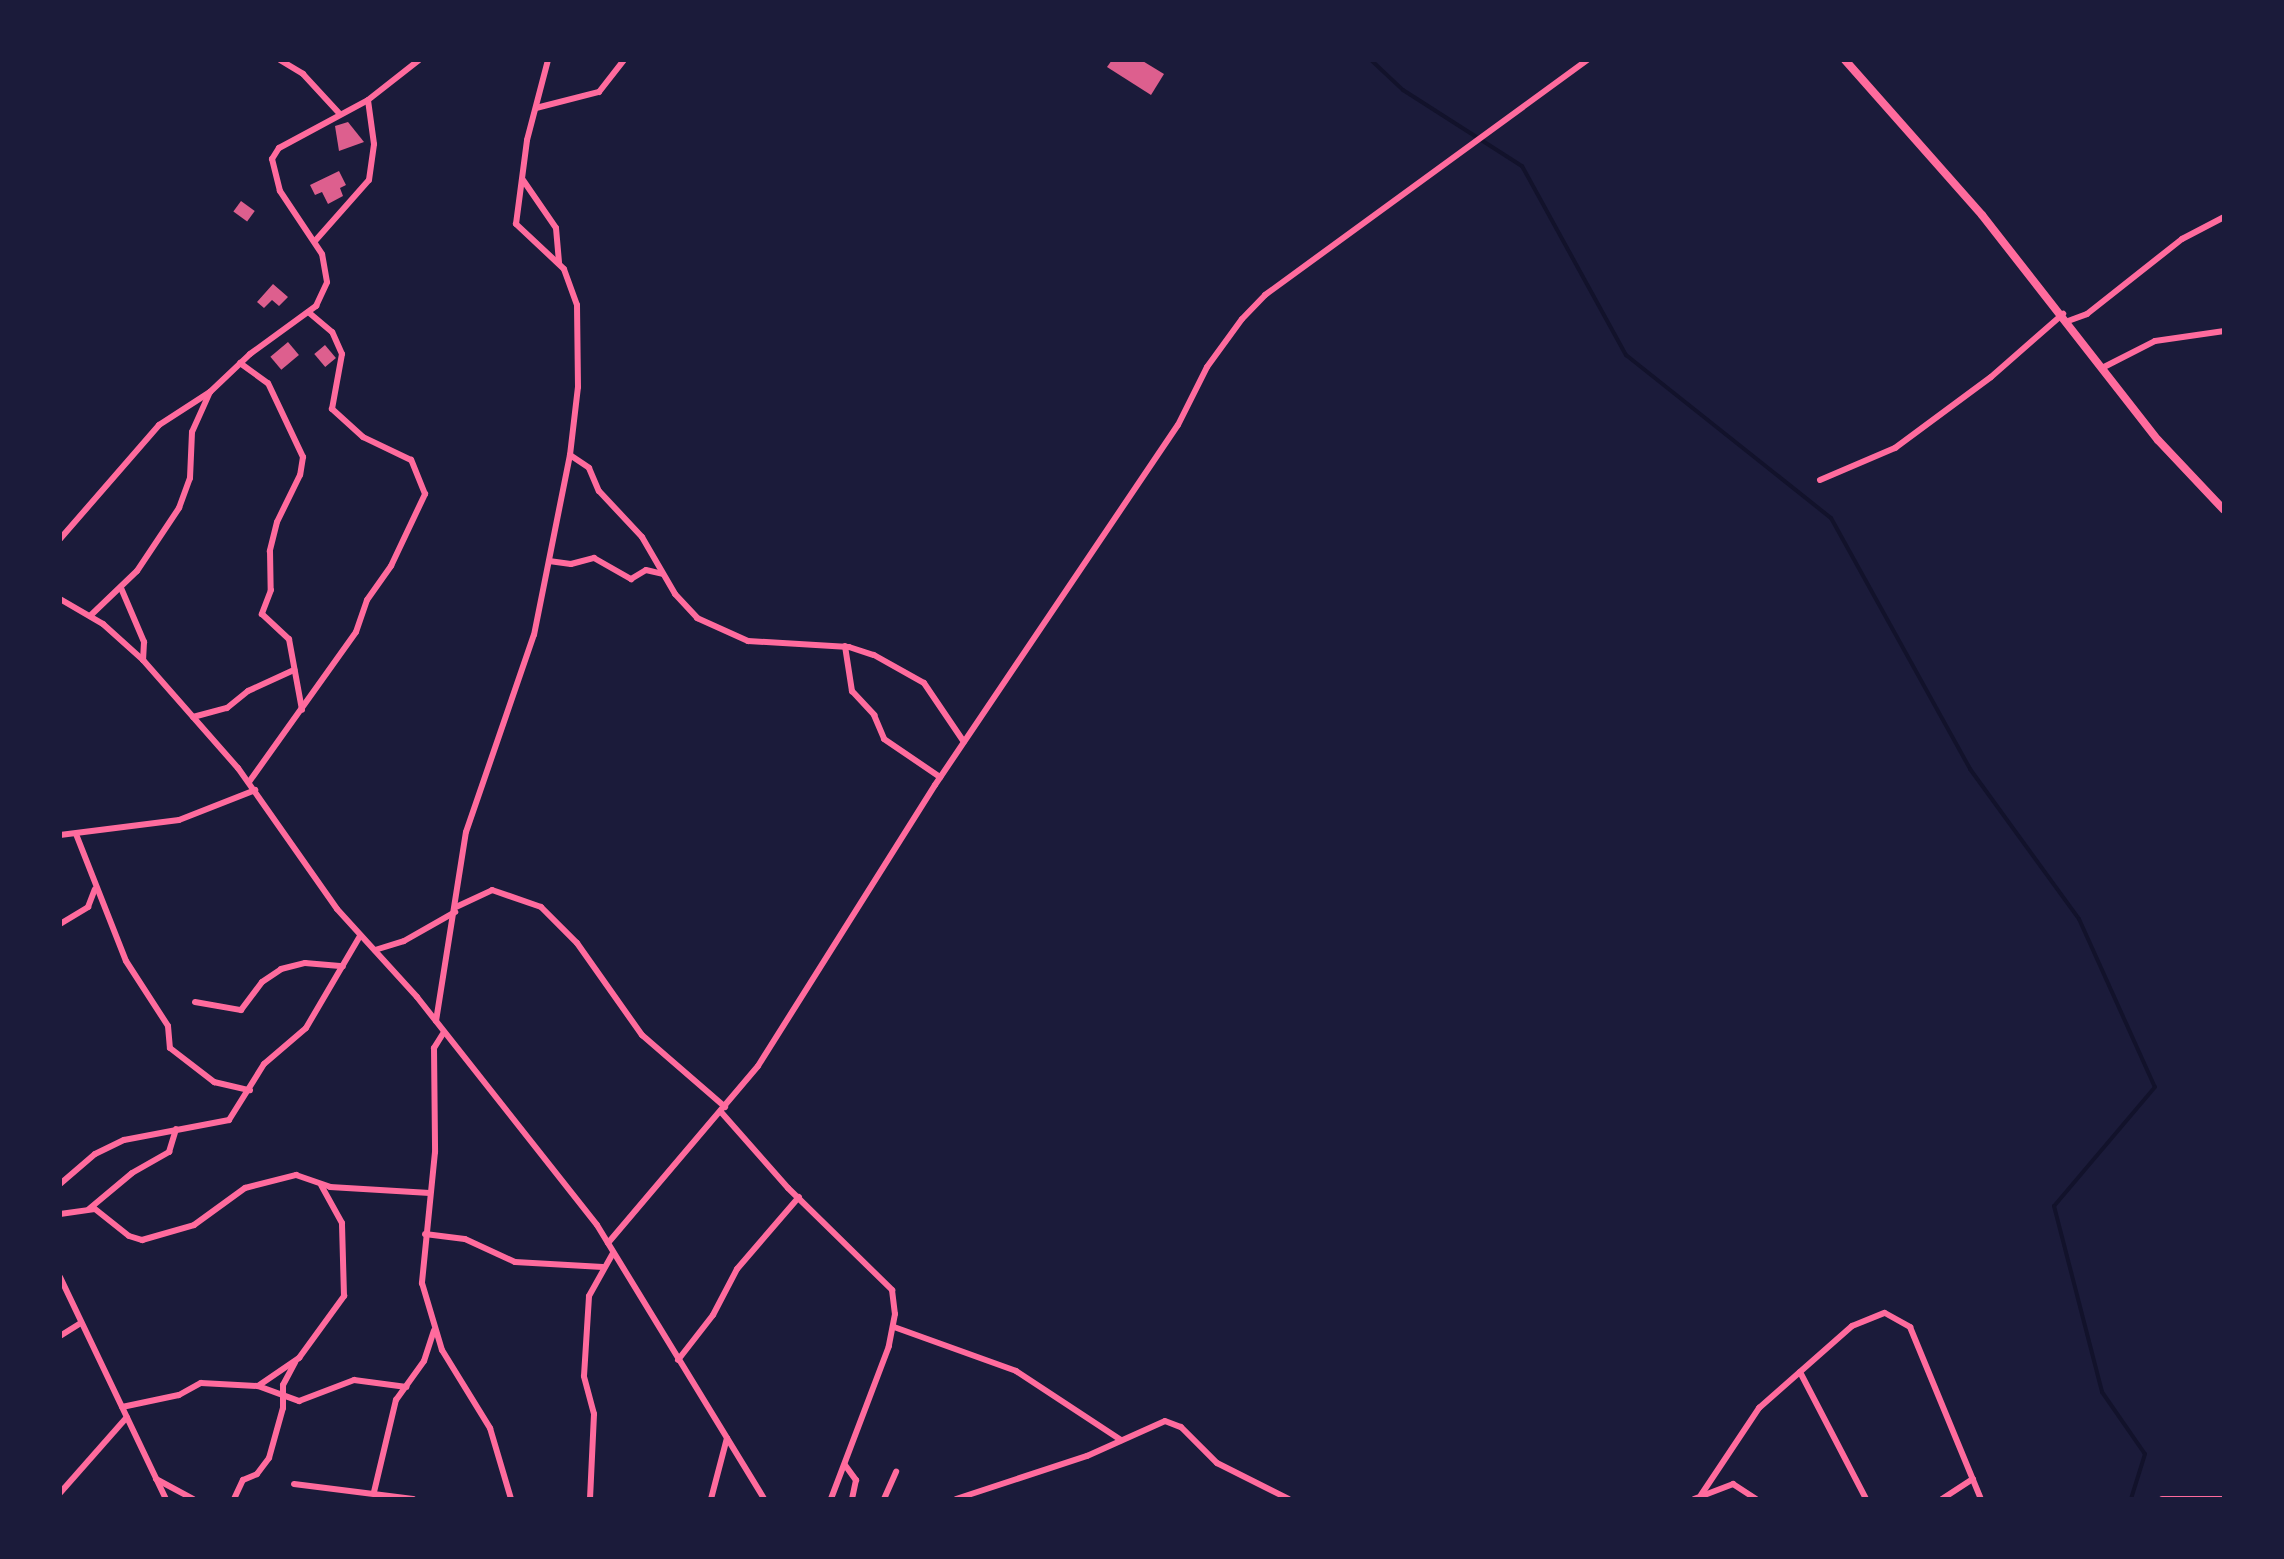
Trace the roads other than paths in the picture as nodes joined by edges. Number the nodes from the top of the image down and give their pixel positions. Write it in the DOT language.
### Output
graph roads {
  1 [pos="280,60"];
  2 [pos="419,60"];
  3 [pos="548,60"];
  4 [pos="624,60"];
  5 [pos="1587,60"];
  6 [pos="1845,60"];
  7 [pos="368,100"];
  8 [pos="536,108"];
  9 [pos="339,113"];
  10 [pos="523,180"];
  11 [pos="2224,217"];
  12 [pos="315,241"];
  13 [pos="559,263"];
  14 [pos="308,312"];
  15 [pos="2065,318"];
  16 [pos="2224,331"];
  17 [pos="240,363"];
  18 [pos="2104,367"];
  19 [pos="210,392"];
  20 [pos="570,455"];
  21 [pos="1820,480"];
  22 [pos="2224,510"];
  23 [pos="60,539"];
  24 [pos="549,561"];
  25 [pos="663,574"];
  26 [pos="121,588"];
  27 [pos="60,599"];
  28 [pos="90,616"];
  29 [pos="845,646"];
  30 [pos="143,660"];
  31 [pos="294,670"];
  32 [pos="302,710"];
  33 [pos="193,717"];
  34 [pos="964,742"];
  35 [pos="940,777"];
  36 [pos="249,782"];
  37 [pos="255,790"];
  38 [pos="76,834"];
  39 [pos="60,836"];
  40 [pos="95,889"];
  41 [pos="456,910"];
  42 [pos="60,924"];
  43 [pos="360,936"];
  44 [pos="375,950"];
  45 [pos="343,966"];
  46 [pos="195,1002"];
  47 [pos="436,1021"];
  48 [pos="444,1032"];
  49 [pos="250,1090"];
  50 [pos="723,1110"];
  51 [pos="176,1129"];
  52 [pos="60,1184"];
  53 [pos="321,1185"];
  54 [pos="430,1193"];
  55 [pos="799,1197"];
  56 [pos="89,1209"];
  57 [pos="60,1214"];
  58 [pos="425,1234"];
  59 [pos="608,1243"];
  60 [pos="613,1253"];
  61 [pos="603,1267"];
  62 [pos="60,1277"];
  63 [pos="62,1286"];
  64 [pos="81,1323"];
  65 [pos="894,1327"];
  66 [pos="434,1328"];
  67 [pos="60,1336"];
  68 [pos="678,1360"];
  69 [pos="295,1362"];
  70 [pos="1800,1372"];
  71 [pos="258,1386"];
  72 [pos="407,1387"];
  73 [pos="283,1397"];
  74 [pos="122,1407"];
  75 [pos="127,1417"];
  76 [pos="727,1438"];
  77 [pos="1121,1440"];
  78 [pos="845,1465"];
  79 [pos="896,1472"];
  80 [pos="156,1479"];
  81 [pos="1973,1479"];
  82 [pos="294,1484"];
  83 [pos="374,1492"];
  84 [pos="60,1493"];
  85 [pos="1698,1497"];
  86 [pos="166,1499"];
  87 [pos="193,1499"];
  88 [pos="234,1499"];
  89 [pos="413,1499"];
  90 [pos="511,1499"];
  91 [pos="590,1499"];
  92 [pos="711,1499"];
  93 [pos="764,1499"];
  94 [pos="831,1499"];
  95 [pos="852,1499"];
  96 [pos="884,1499"];
  97 [pos="956,1499"];
  98 [pos="1289,1499"];
  99 [pos="1756,1499"];
  100 [pos="1866,1499"];
  101 [pos="1942,1499"];
  102 [pos="1981,1499"];
  103 [pos="2162,1499"];
  104 [pos="2224,1499"];
  1 -- 9 [label="street"];
  2 -- 7 [label="street"];
  3 -- 8 [label="street"];
  4 -- 8 [label="street"];
  5 -- 34 [label="street"];
  6 -- 15 [label="street"];
  7 -- 9 [label="street"];
  7 -- 12 [label="street"];
  8 -- 10 [label="street"];
  9 -- 12 [label="street"];
  10 -- 13 [label="street"];
  10 -- 13 [label="street"];
  11 -- 15 [label="street"];
  12 -- 14 [label="street"];
  13 -- 20 [label="street"];
  14 -- 17 [label="street"];
  14 -- 32 [label="street"];
  15 -- 18 [label="street"];
  15 -- 21 [label="street"];
  16 -- 18 [label="street"];
  17 -- 19 [label="street"];
  17 -- 31 [label="street"];
  18 -- 22 [label="street"];
  19 -- 23 [label="street"];
  19 -- 26 [label="street"];
  20 -- 24 [label="street"];
  20 -- 25 [label="street"];
  24 -- 25 [label="street"];
  24 -- 41 [label="street"];
  25 -- 29 [label="street"];
  26 -- 28 [label="street"];
  26 -- 30 [label="street"];
  27 -- 28 [label="street"];
  28 -- 30 [label="street"];
  29 -- 34 [label="street"];
  29 -- 35 [label="street"];
  30 -- 33 [label="street"];
  31 -- 32 [label="street"];
  31 -- 33 [label="street"];
  32 -- 36 [label="street"];
  33 -- 36 [label="street"];
  34 -- 35 [label="street"];
  35 -- 50 [label="street"];
  36 -- 37 [label="street"];
  37 -- 38 [label="street"];
  37 -- 43 [label="street"];
  38 -- 39 [label="street"];
  38 -- 40 [label="street"];
  40 -- 42 [label="street"];
  40 -- 49 [label="street"];
  41 -- 44 [label="street"];
  41 -- 47 [label="street"];
  41 -- 50 [label="street"];
  43 -- 44 [label="street"];
  43 -- 45 [label="street"];
  44 -- 47 [label="street"];
  45 -- 46 [label="street"];
  45 -- 49 [label="street"];
  47 -- 48 [label="street"];
  48 -- 54 [label="street"];
  48 -- 59 [label="street"];
  49 -- 51 [label="street"];
  50 -- 55 [label="street"];
  50 -- 59 [label="street"];
  51 -- 52 [label="street"];
  51 -- 56 [label="street"];
  53 -- 54 [label="street"];
  53 -- 56 [label="street"];
  53 -- 69 [label="street"];
  54 -- 58 [label="street"];
  55 -- 65 [label="street"];
  55 -- 68 [label="street"];
  56 -- 57 [label="street"];
  58 -- 61 [label="street"];
  58 -- 66 [label="street"];
  59 -- 60 [label="street"];
  60 -- 61 [label="street"];
  60 -- 68 [label="street"];
  61 -- 91 [label="street"];
  62 -- 63 [label="street"];
  63 -- 64 [label="street"];
  64 -- 67 [label="street"];
  64 -- 74 [label="street"];
  65 -- 77 [label="street"];
  65 -- 78 [label="street"];
  66 -- 72 [label="street"];
  66 -- 90 [label="street"];
  68 -- 76 [label="street"];
  69 -- 71 [label="street"];
  69 -- 73 [label="street"];
  70 -- 81 [label="street"];
  70 -- 85 [label="street"];
  70 -- 100 [label="street"];
  71 -- 73 [label="street"];
  71 -- 74 [label="street"];
  72 -- 73 [label="street"];
  72 -- 83 [label="street"];
  73 -- 88 [label="street"];
  74 -- 75 [label="street"];
  75 -- 80 [label="street"];
  75 -- 84 [label="street"];
  76 -- 92 [label="street"];
  76 -- 93 [label="street"];
  77 -- 97 [label="street"];
  77 -- 98 [label="street"];
  78 -- 94 [label="street"];
  78 -- 95 [label="street"];
  79 -- 96 [label="street"];
  80 -- 86 [label="street"];
  80 -- 87 [label="street"];
  81 -- 101 [label="street"];
  81 -- 102 [label="street"];
  82 -- 83 [label="street"];
  83 -- 89 [label="street"];
  85 -- 99 [label="street"];
  103 -- 104 [label="street"];
}
